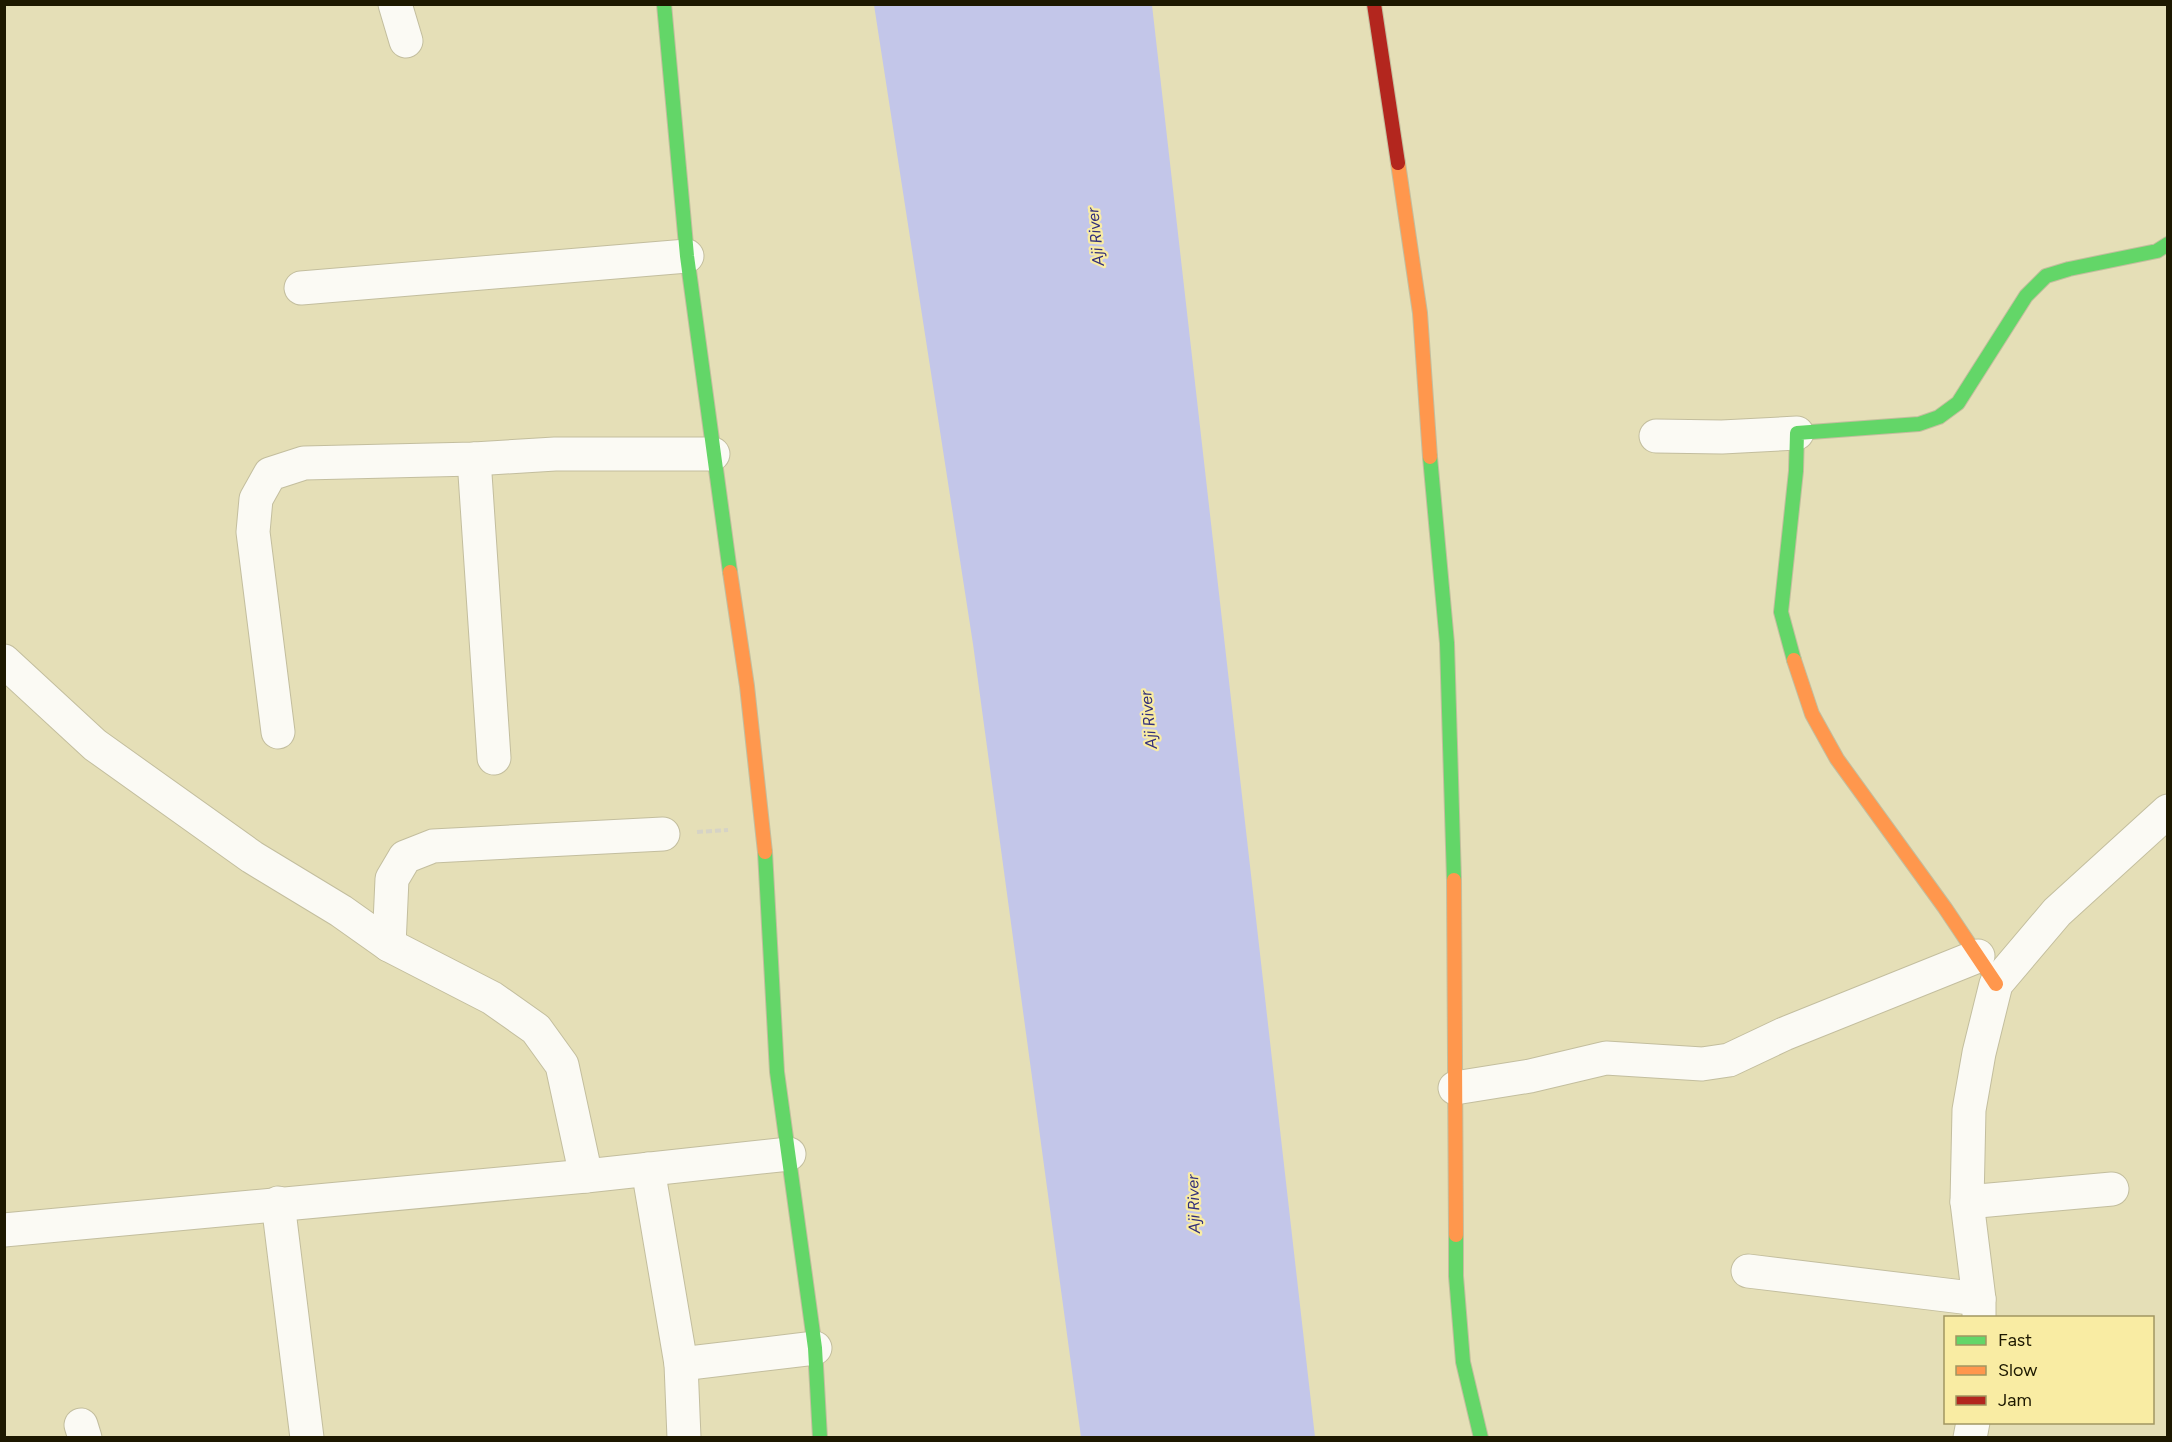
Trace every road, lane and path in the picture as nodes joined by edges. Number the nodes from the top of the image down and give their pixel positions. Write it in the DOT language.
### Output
graph roads {
  1 [pos="395,4"];
  2 [pos="664,4"];
  3 [pos="1374,4"];
  4 [pos="406,41"];
  5 [pos="2168,244"];
  6 [pos="687,256"];
  7 [pos="301,288"];
  8 [pos="1797,433"];
  9 [pos="1656,436"];
  10 [pos="713,454"];
  11 [pos="474,459"];
  12 [pos="4,661"];
  13 [pos="278,732"];
  14 [pos="494,758"];
  15 [pos="2168,811"];
  16 [pos="763,829"];
  17 [pos="663,834"];
  18 [pos="389,945"];
  19 [pos="1978,956"];
  20 [pos="1996,984"];
  21 [pos="1455,1088"];
  22 [pos="789,1154"];
  23 [pos="648,1169"];
  24 [pos="586,1176"];
  25 [pos="2112,1189"];
  26 [pos="1967,1202"];
  27 [pos="278,1203"];
  28 [pos="4,1230"];
  29 [pos="1748,1271"];
  30 [pos="1979,1308"];
  31 [pos="816,1348"];
  32 [pos="681,1364"];
  33 [pos="307,1437"];
  34 [pos="684,1437"];
  35 [pos="820,1437"];
  36 [pos="1481,1437"];
  1 -- 4 [label="street"];
  2 -- 6 [label="street"];
  3 -- 21 [label="street"];
  5 -- 8 [label="street"];
  6 -- 7 [label="street"];
  6 -- 10 [label="street"];
  8 -- 9 [label="street"];
  8 -- 19 [label="street"];
  10 -- 11 [label="street"];
  10 -- 16 [label="street"];
  11 -- 13 [label="street"];
  11 -- 14 [label="street"];
  12 -- 18 [label="street"];
  15 -- 20 [label="street"];
  16 -- 17 [label="path"];
  16 -- 22 [label="street"];
  17 -- 18 [label="street"];
  18 -- 24 [label="street"];
  19 -- 20 [label="street"];
  19 -- 21 [label="street"];
  20 -- 26 [label="street"];
  21 -- 36 [label="street"];
  22 -- 23 [label="street"];
  22 -- 31 [label="street"];
  23 -- 24 [label="street"];
  23 -- 32 [label="street"];
  24 -- 27 [label="street"];
  25 -- 26 [label="street"];
  26 -- 30 [label="street"];
  27 -- 28 [label="street"];
  27 -- 33 [label="street"];
  29 -- 30 [label="street"];
  31 -- 32 [label="street"];
  31 -- 35 [label="street"];
  32 -- 34 [label="street"];
}
